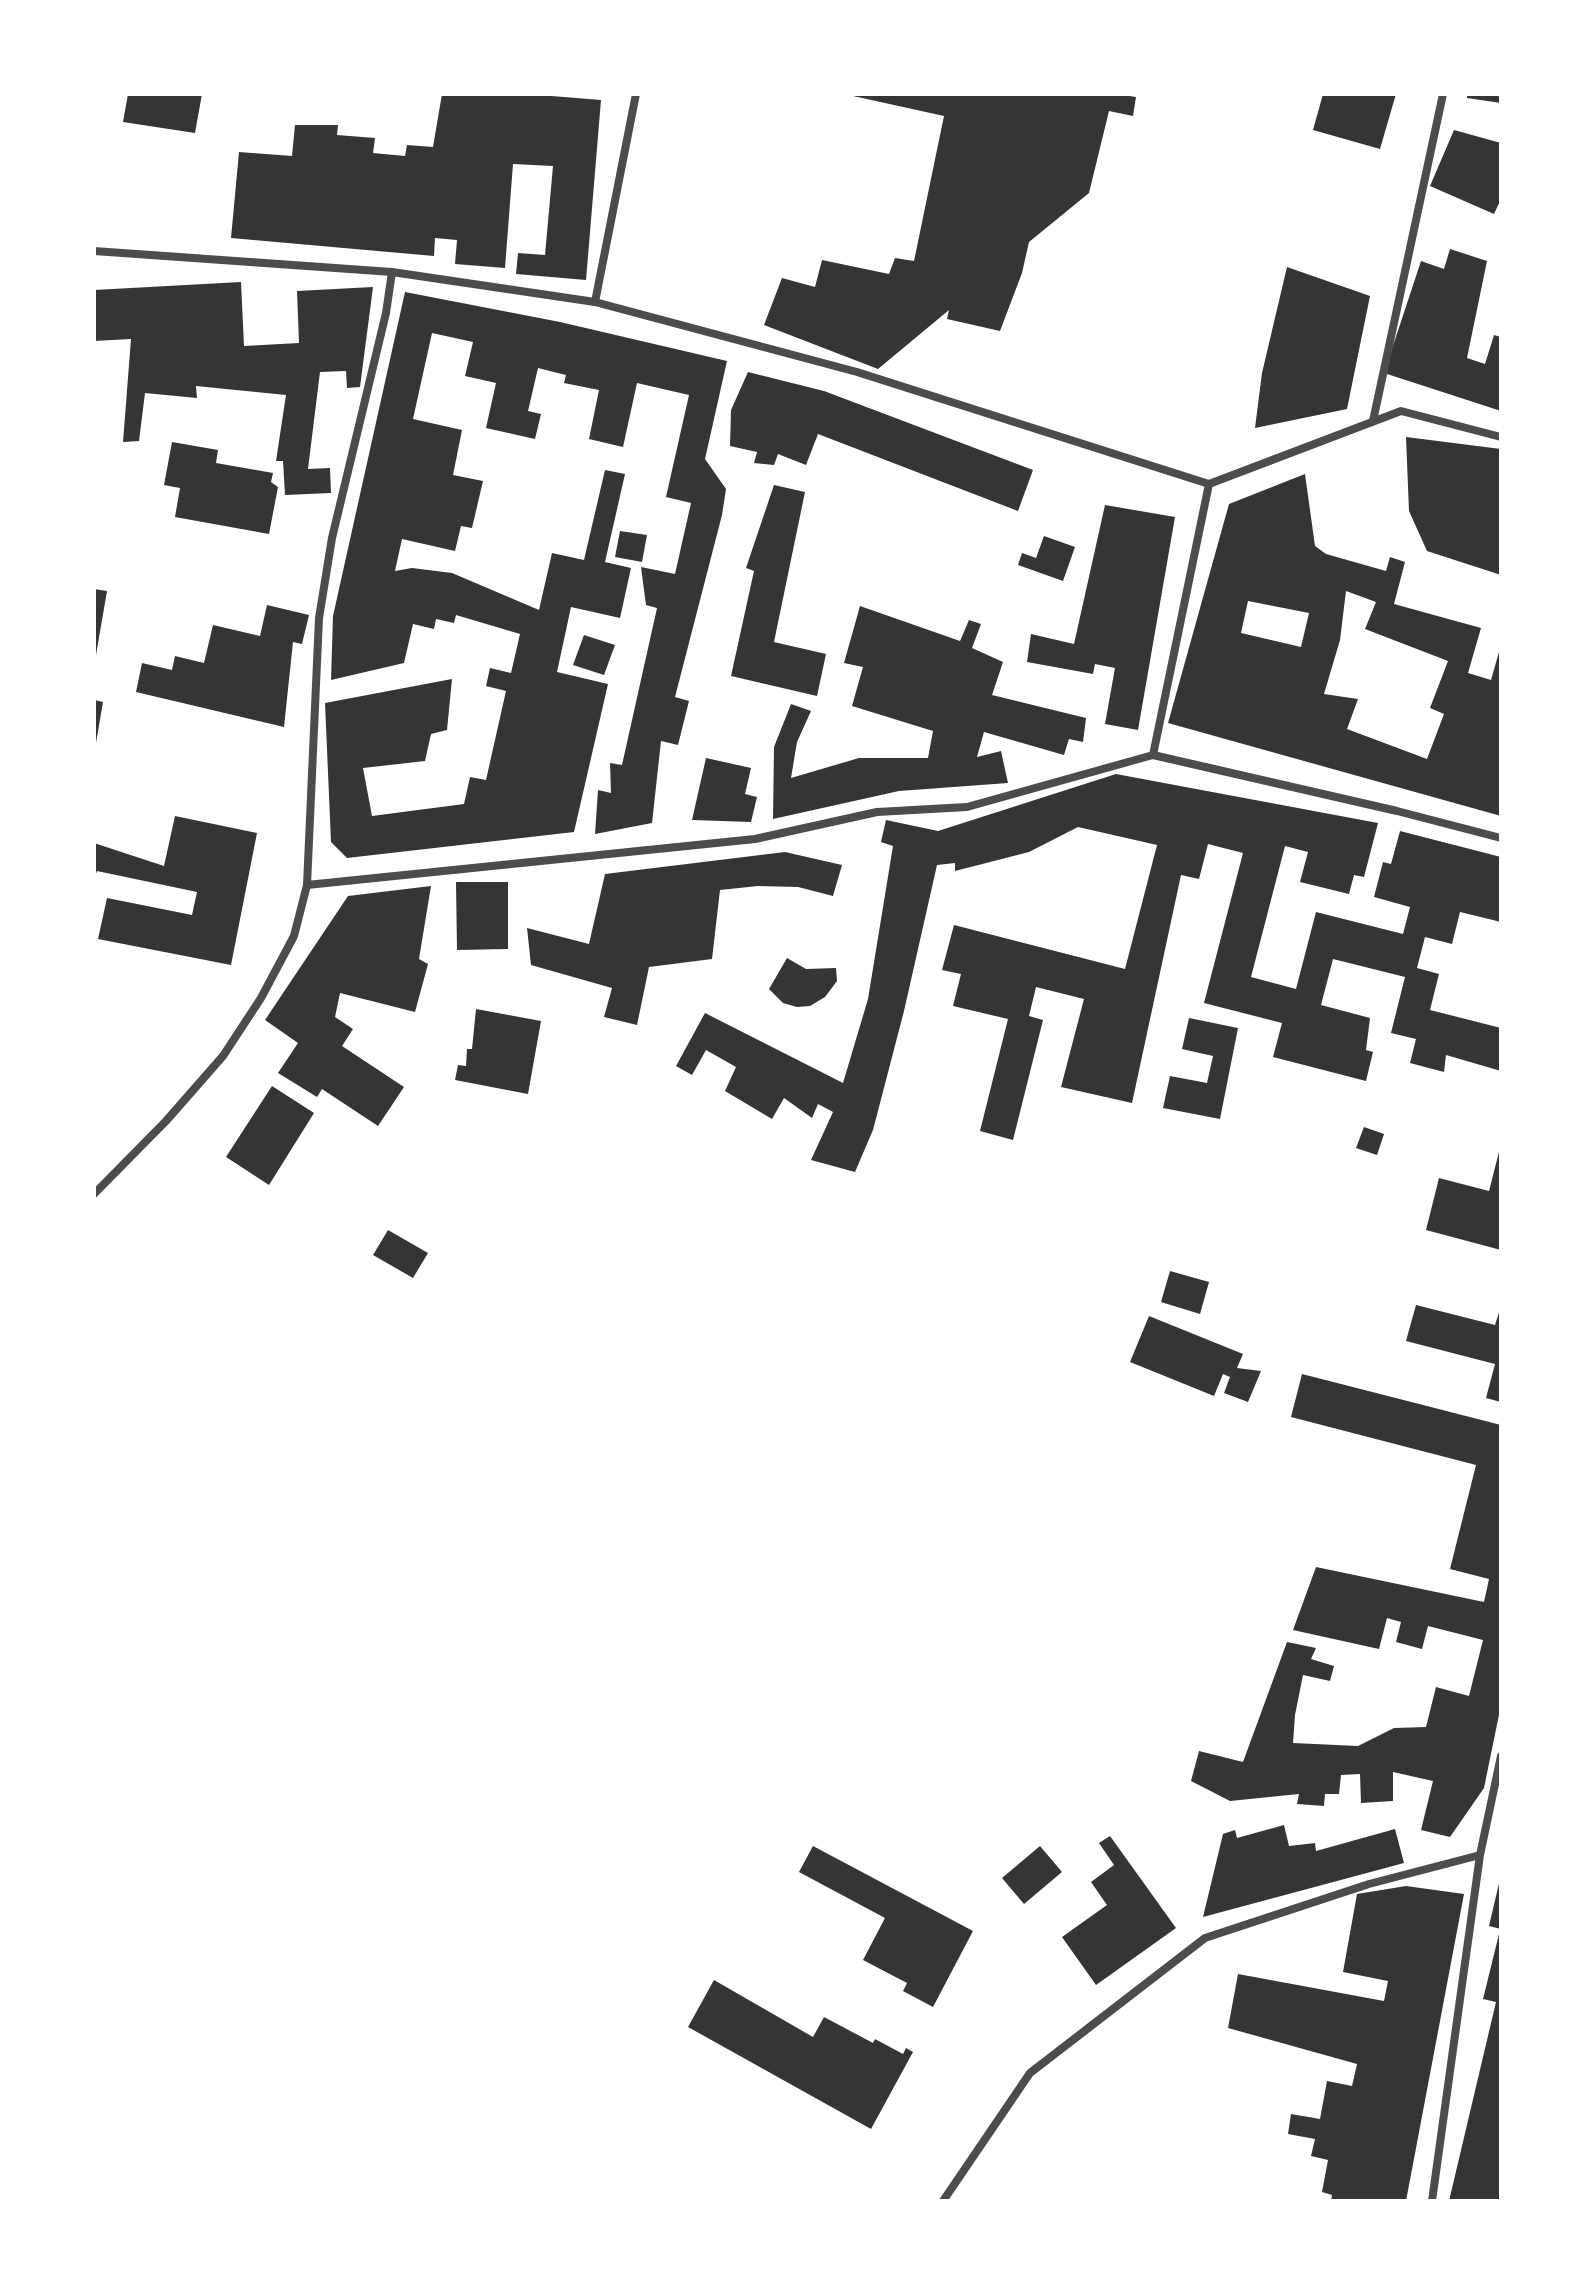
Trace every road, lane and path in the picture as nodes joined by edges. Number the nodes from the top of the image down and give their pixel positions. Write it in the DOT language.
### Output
graph roads {
  1 [pos="636,94"];
  2 [pos="1443,94"];
  3 [pos="94,251"];
  4 [pos="392,272"];
  5 [pos="595,302"];
  6 [pos="1373,421"];
  7 [pos="1501,437"];
  8 [pos="1209,484"];
  9 [pos="1153,755"];
  10 [pos="1501,838"];
  11 [pos="307,885"];
  12 [pos="94,1194"];
  13 [pos="1501,1756"];
  14 [pos="1480,1855"];
  15 [pos="943,2201"];
  16 [pos="1432,2201"];
  1 -- 5 [label="street"];
  2 -- 6 [label="street"];
  3 -- 4 [label="street"];
  4 -- 5 [label="street"];
  4 -- 11 [label="street"];
  5 -- 8 [label="street"];
  6 -- 7 [label="street"];
  6 -- 8 [label="street"];
  8 -- 9 [label="street"];
  9 -- 10 [label="street"];
  9 -- 11 [label="street"];
  11 -- 12 [label="street"];
  13 -- 14 [label="street"];
  14 -- 15 [label="street"];
  14 -- 16 [label="street"];
}
